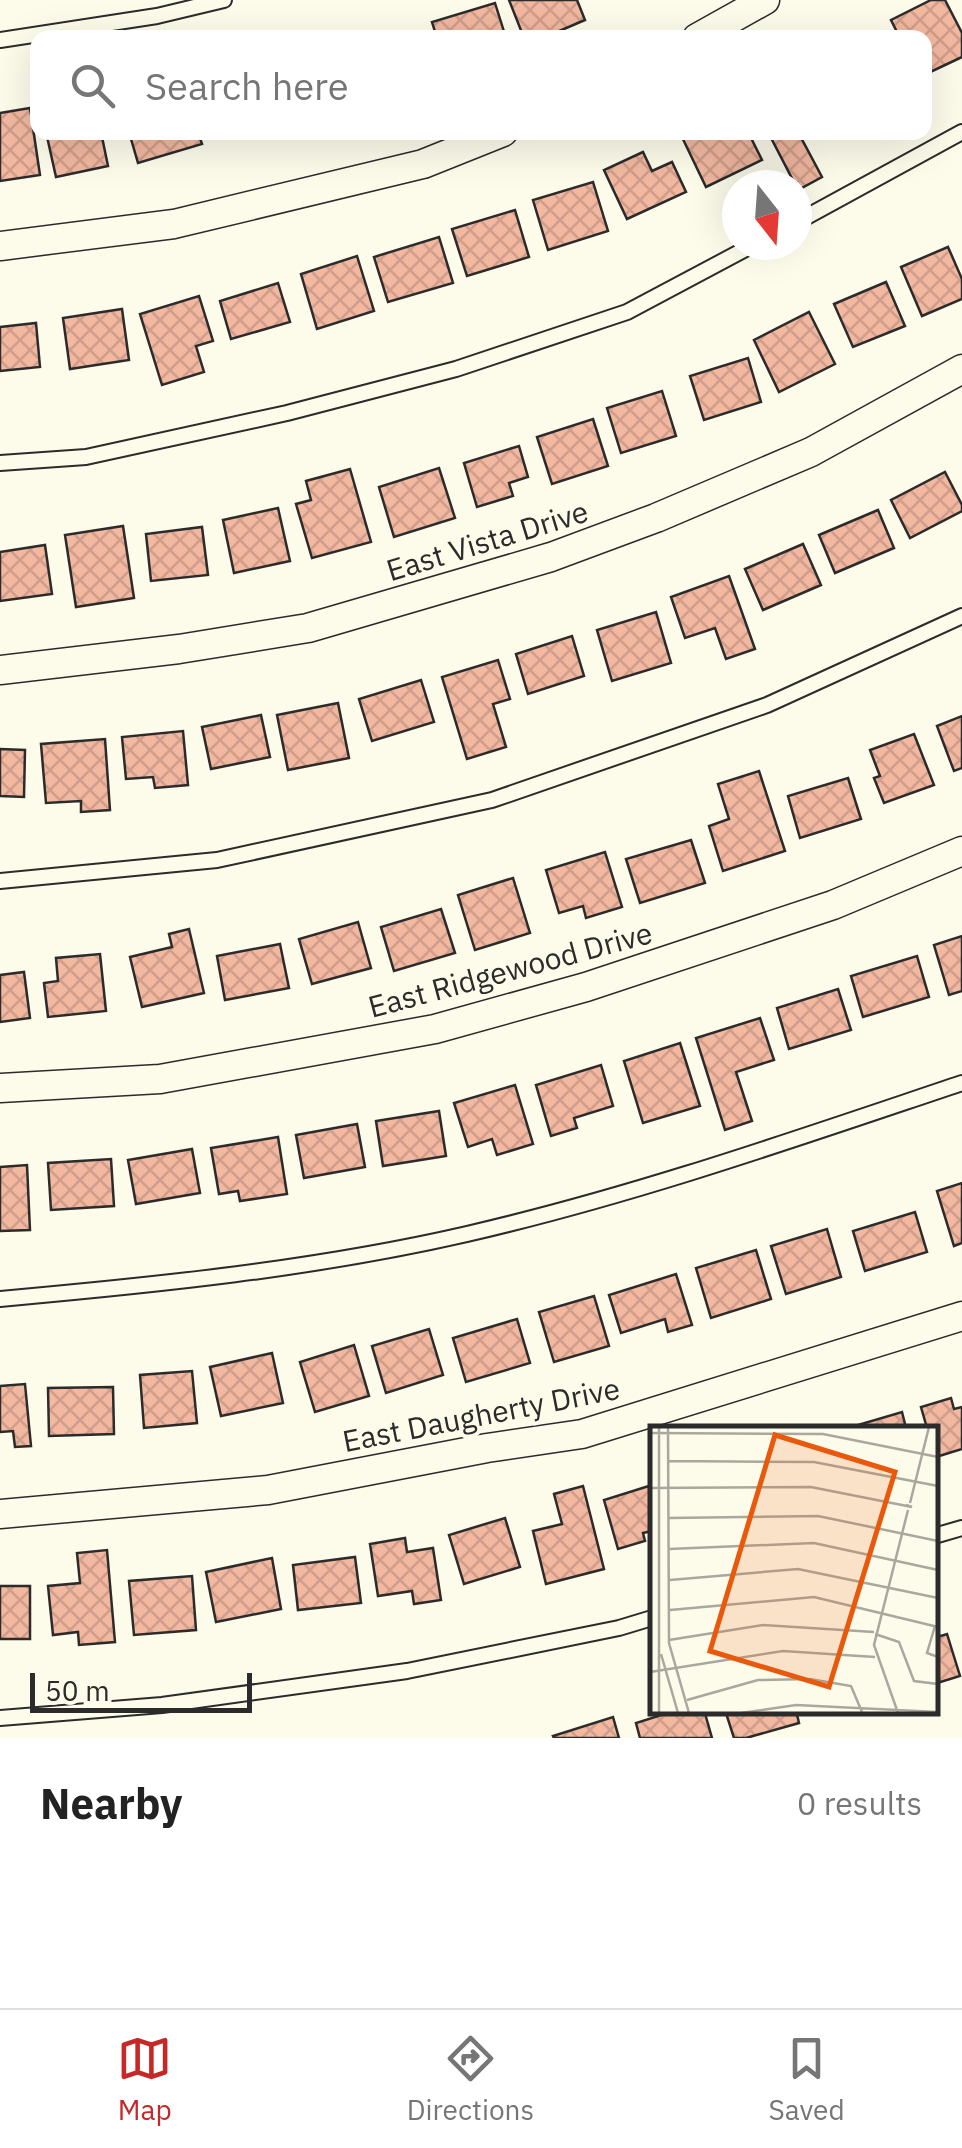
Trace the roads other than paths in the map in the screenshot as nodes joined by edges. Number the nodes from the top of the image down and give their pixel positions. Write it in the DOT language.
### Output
graph roads {
  1 [pos="224,0"];
  2 [pos="765,0"];
  3 [pos="65,30"];
  4 [pos="711,30"];
  5 [pos="30,35"];
  6 [pos="0,40"];
  7 [pos="962,132"];
  8 [pos="483,140"];
  9 [pos="812,214"];
  10 [pos="0,246"];
  11 [pos="725,260"];
  12 [pos="962,369"];
  13 [pos="0,463"];
  14 [pos="962,616"];
  15 [pos="0,670"];
  16 [pos="962,851"];
  17 [pos="0,882"];
  18 [pos="962,1082"];
  19 [pos="0,1088"];
  20 [pos="0,1299"];
  21 [pos="962,1316"];
  22 [pos="0,1514"];
  23 [pos="962,1528"];
  24 [pos="937,1535"];
  25 [pos="650,1618"];
  26 [pos="0,1718"];
  1 -- 3 [label="lane"];
  2 -- 4 [label="street"];
  5 -- 6 [label="lane"];
  7 -- 9 [label="lane"];
  8 -- 10 [label="street"];
  11 -- 13 [label="lane"];
  12 -- 15 [label="street, East Vista Drive"];
  14 -- 17 [label="lane"];
  16 -- 19 [label="street, East Ridgewood Drive"];
  18 -- 20 [label="lane"];
  21 -- 22 [label="street, East Daugherty Drive"];
  23 -- 24 [label="lane"];
  25 -- 26 [label="lane"];
}
